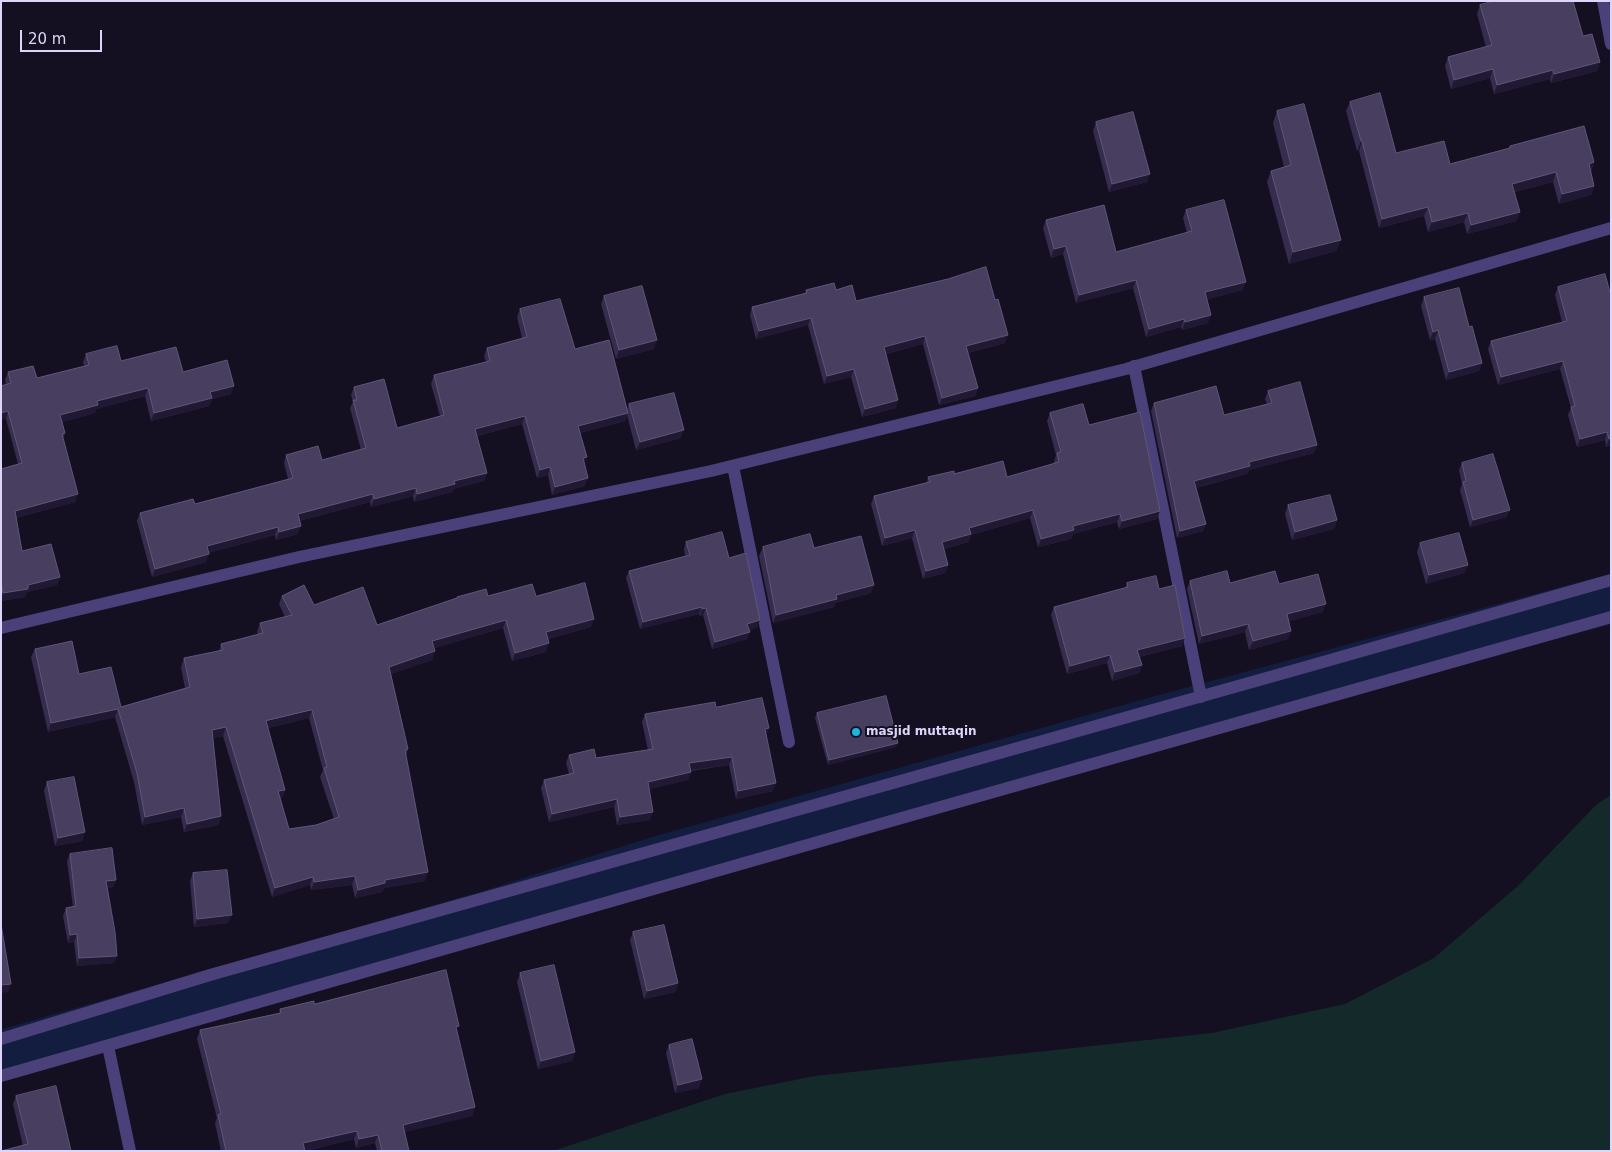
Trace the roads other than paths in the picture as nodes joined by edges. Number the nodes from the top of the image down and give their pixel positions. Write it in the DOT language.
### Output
graph roads {
  1 [pos="1603,1"];
  2 [pos="1611,44"];
  3 [pos="1611,228"];
  4 [pos="1134,366"];
  5 [pos="732,466"];
  6 [pos="1611,580"];
  7 [pos="1611,617"];
  8 [pos="1,628"];
  9 [pos="1201,697"];
  10 [pos="789,742"];
  11 [pos="1,1039"];
  12 [pos="108,1046"];
  13 [pos="1,1076"];
  14 [pos="130,1151"];
  1 -- 2 [label="street"];
  3 -- 4 [label="street"];
  4 -- 5 [label="street"];
  4 -- 9 [label="street"];
  5 -- 8 [label="street"];
  5 -- 10 [label="street"];
  6 -- 9 [label="street"];
  7 -- 12 [label="street"];
  9 -- 11 [label="street"];
  12 -- 13 [label="street"];
  12 -- 14 [label="street"];
}
